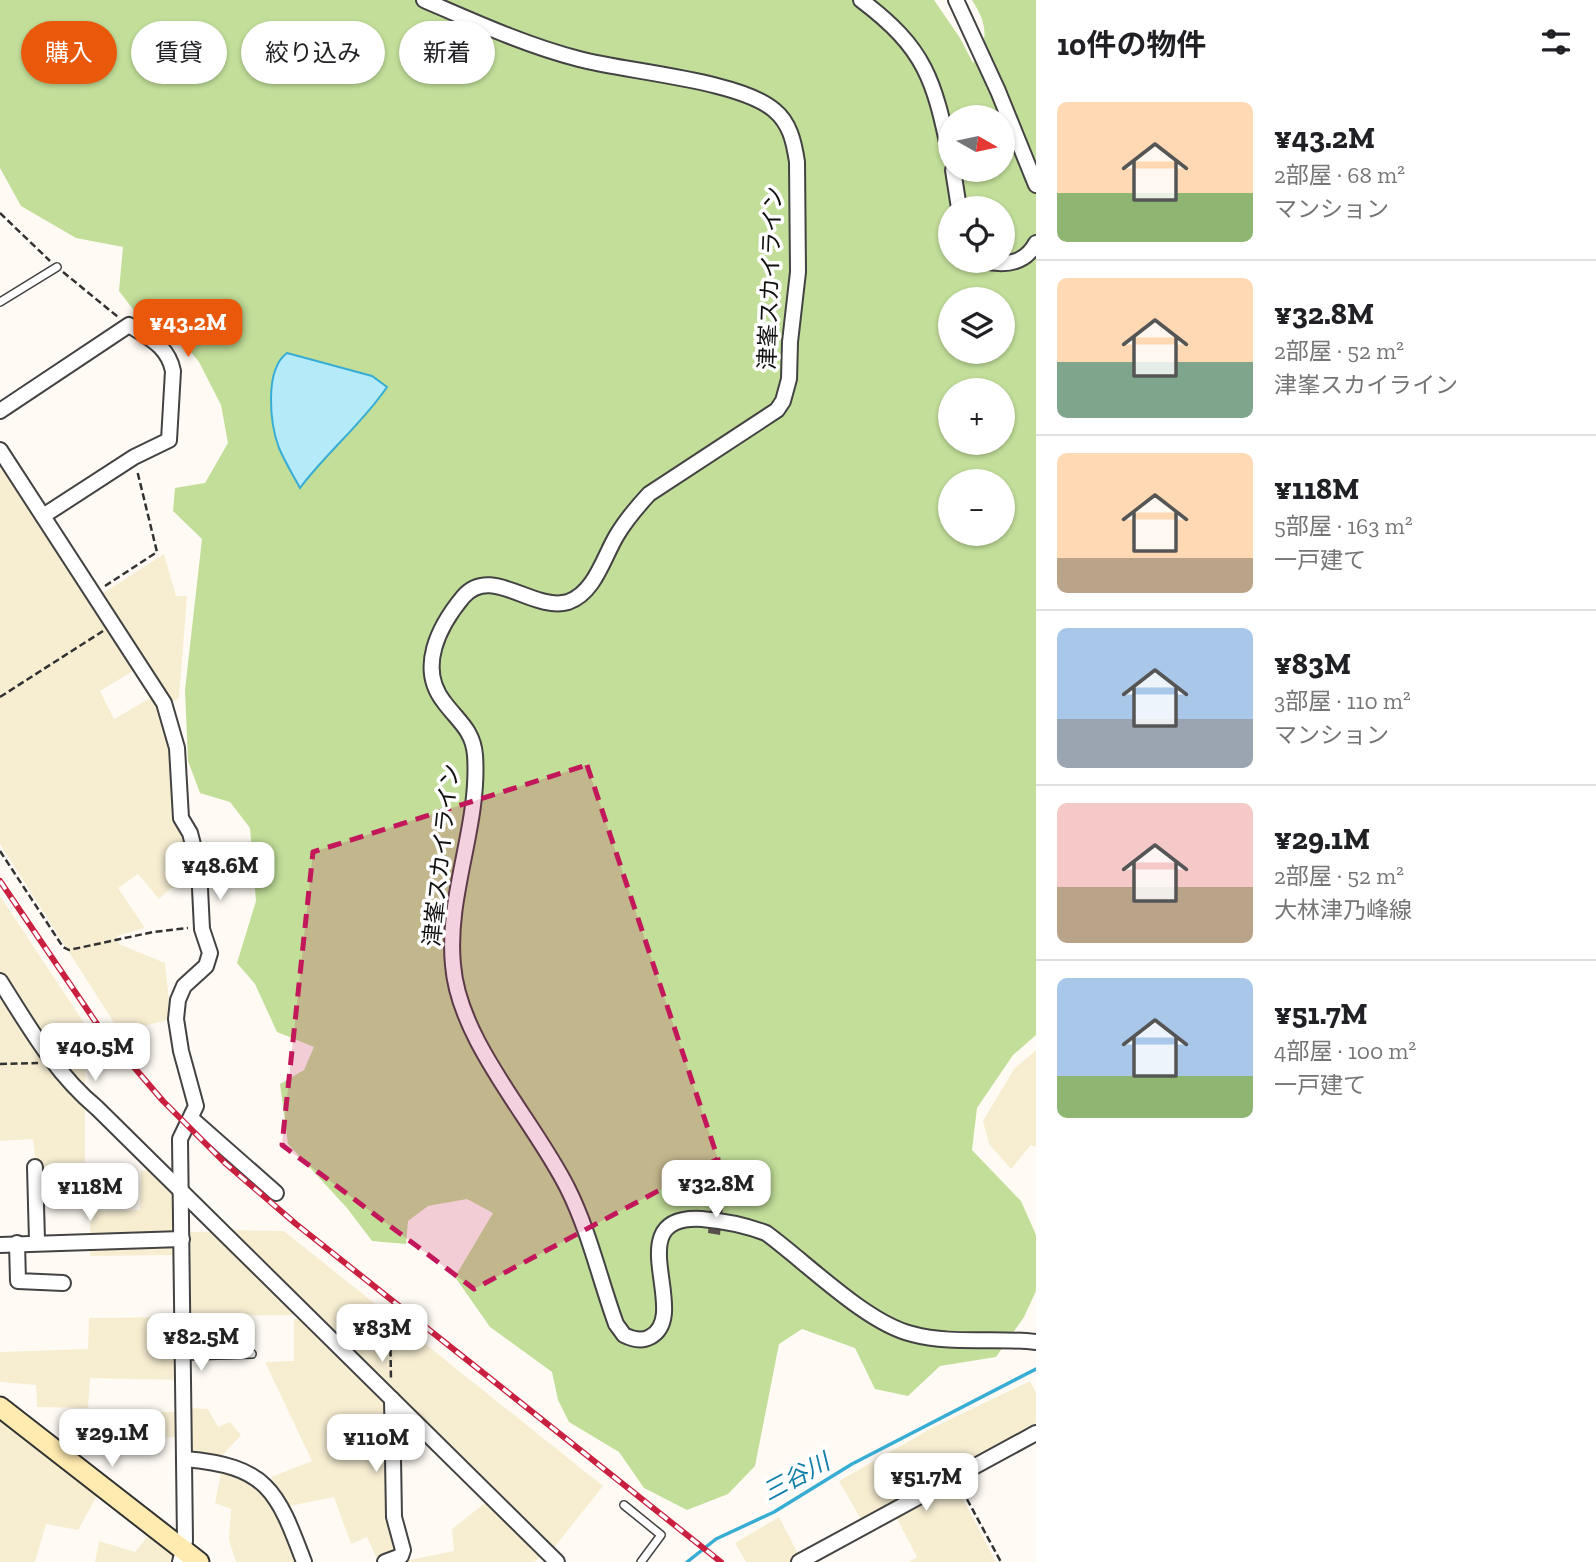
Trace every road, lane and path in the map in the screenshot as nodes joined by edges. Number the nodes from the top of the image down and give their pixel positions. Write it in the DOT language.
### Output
graph roads {
  1 [pos="424,0"];
  2 [pos="861,0"];
  3 [pos="956,0"];
  4 [pos="938,109"];
  5 [pos="1036,185"];
  6 [pos="0,213"];
  7 [pos="1036,243"];
  8 [pos="1015,262"];
  9 [pos="57,267"];
  10 [pos="0,302"];
  11 [pos="129,326"];
  12 [pos="0,411"];
  13 [pos="0,450"];
  14 [pos="134,457"];
  15 [pos="43,516"];
  16 [pos="92,595"];
  17 [pos="111,625"];
  18 [pos="0,697"];
  19 [pos="0,851"];
  20 [pos="202,929"];
  21 [pos="0,981"];
  22 [pos="52,1063"];
  23 [pos="0,1064"];
  24 [pos="192,1119"];
  25 [pos="35,1167"];
  26 [pos="181,1192"];
  27 [pos="276,1193"];
  28 [pos="182,1239"];
  29 [pos="37,1241"];
  30 [pos="17,1243"];
  31 [pos="0,1245"];
  32 [pos="63,1283"];
  33 [pos="390,1318"];
  34 [pos="1033,1341"];
  35 [pos="252,1354"];
  36 [pos="183,1356"];
  37 [pos="392,1399"];
  38 [pos="0,1406"];
  39 [pos="1036,1433"];
  40 [pos="185,1459"];
  41 [pos="955,1477"];
  42 [pos="624,1505"];
  43 [pos="187,1558"];
  44 [pos="548,1559"];
  45 [pos="304,1562"];
  46 [pos="385,1562"];
  47 [pos="641,1562"];
  48 [pos="799,1562"];
  49 [pos="1001,1562"];
  1 -- 34 [label="street, 津峯スカイライン"];
  2 -- 4 [label="street"];
  3 -- 5 [label="street"];
  6 -- 9 [label="path"];
  7 -- 8 [label="street"];
  9 -- 10 [label="lane"];
  9 -- 11 [label="path"];
  11 -- 12 [label="street"];
  11 -- 14 [label="street"];
  13 -- 15 [label="street"];
  14 -- 15 [label="street"];
  14 -- 16 [label="path"];
  15 -- 16 [label="street"];
  16 -- 17 [label="street"];
  17 -- 18 [label="path"];
  17 -- 20 [label="street"];
  19 -- 20 [label="path"];
  20 -- 24 [label="street"];
  21 -- 22 [label="street"];
  22 -- 23 [label="path"];
  22 -- 26 [label="street"];
  24 -- 26 [label="street"];
  24 -- 27 [label="street"];
  25 -- 29 [label="street"];
  26 -- 28 [label="street"];
  26 -- 37 [label="street"];
  28 -- 29 [label="street"];
  28 -- 36 [label="street"];
  29 -- 30 [label="street"];
  30 -- 31 [label="street"];
  30 -- 32 [label="street"];
  33 -- 37 [label="path"];
  35 -- 36 [label="lane"];
  36 -- 40 [label="street"];
  37 -- 44 [label="street"];
  37 -- 46 [label="street"];
  38 -- 43 [label="main road"];
  39 -- 41 [label="street"];
  40 -- 43 [label="street"];
  40 -- 45 [label="street"];
  41 -- 48 [label="street"];
  41 -- 49 [label="path"];
  42 -- 47 [label="lane"];
}
